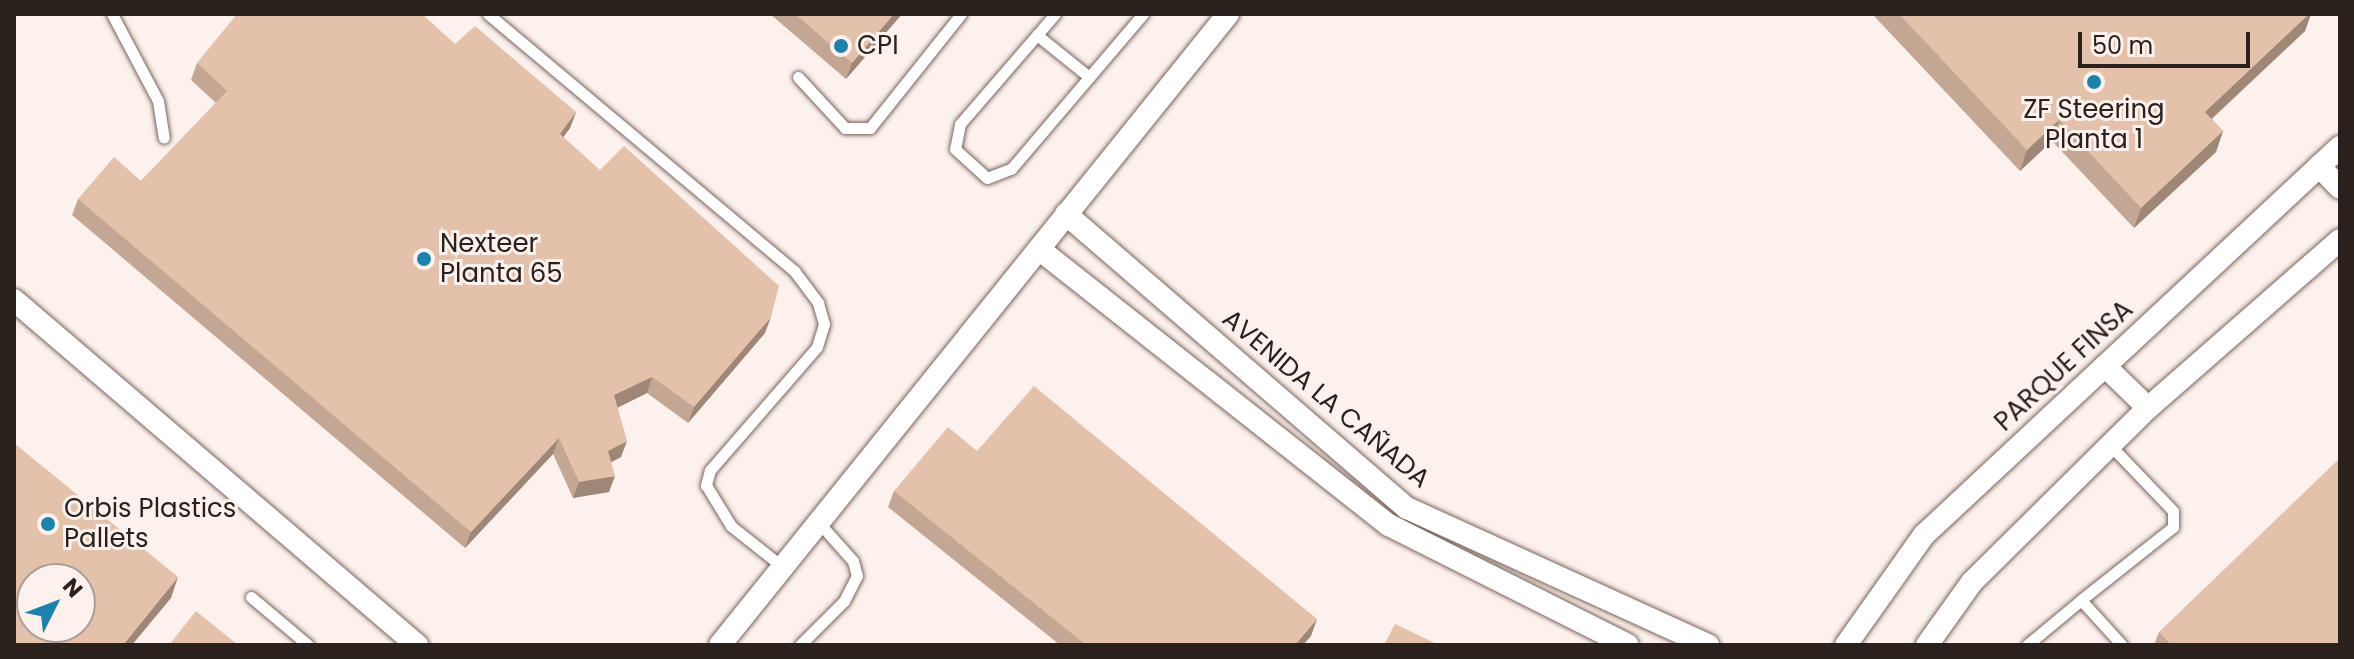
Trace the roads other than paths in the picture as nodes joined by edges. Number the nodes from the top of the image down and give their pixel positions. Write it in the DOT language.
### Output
graph roads {
  1 [pos="112,14"];
  2 [pos="488,14"];
  3 [pos="961,14"];
  4 [pos="1055,14"];
  5 [pos="1143,14"];
  6 [pos="1228,14"];
  7 [pos="1037,35"];
  8 [pos="798,77"];
  9 [pos="1089,77"];
  10 [pos="164,138"];
  11 [pos="2340,147"];
  12 [pos="2319,166"];
  13 [pos="2340,188"];
  14 [pos="1066,214"];
  15 [pos="2340,240"];
  16 [pos="1039,249"];
  17 [pos="14,300"];
  18 [pos="2105,366"];
  19 [pos="2148,408"];
  20 [pos="2110,445"];
  21 [pos="820,524"];
  22 [pos="784,568"];
  23 [pos="251,597"];
  24 [pos="2081,600"];
  25 [pos="308,645"];
  26 [pos="417,645"];
  27 [pos="720,645"];
  28 [pos="800,645"];
  29 [pos="1628,645"];
  30 [pos="1708,645"];
  31 [pos="1846,645"];
  32 [pos="1927,645"];
  33 [pos="2027,645"];
  34 [pos="2122,645"];
  1 -- 10 [label="lane"];
  2 -- 22 [label="lane"];
  3 -- 8 [label="lane"];
  4 -- 7 [label="lane"];
  5 -- 9 [label="lane"];
  6 -- 14 [label="street"];
  7 -- 9 [label="lane"];
  7 -- 9 [label="lane"];
  11 -- 12 [label="street, PARQUE FINSA"];
  12 -- 13 [label="street"];
  12 -- 18 [label="street, PARQUE FINSA"];
  14 -- 16 [label="street"];
  14 -- 30 [label="street, AVENIDA LA CAÑADA"];
  15 -- 19 [label="street"];
  16 -- 21 [label="street"];
  16 -- 29 [label="street"];
  17 -- 26 [label="street"];
  18 -- 19 [label="street"];
  18 -- 31 [label="street, PARQUE FINSA"];
  19 -- 20 [label="street"];
  20 -- 24 [label="lane"];
  20 -- 32 [label="street"];
  21 -- 22 [label="street"];
  21 -- 28 [label="lane"];
  22 -- 27 [label="street"];
  23 -- 25 [label="lane"];
  24 -- 33 [label="lane"];
  24 -- 34 [label="lane"];
}
